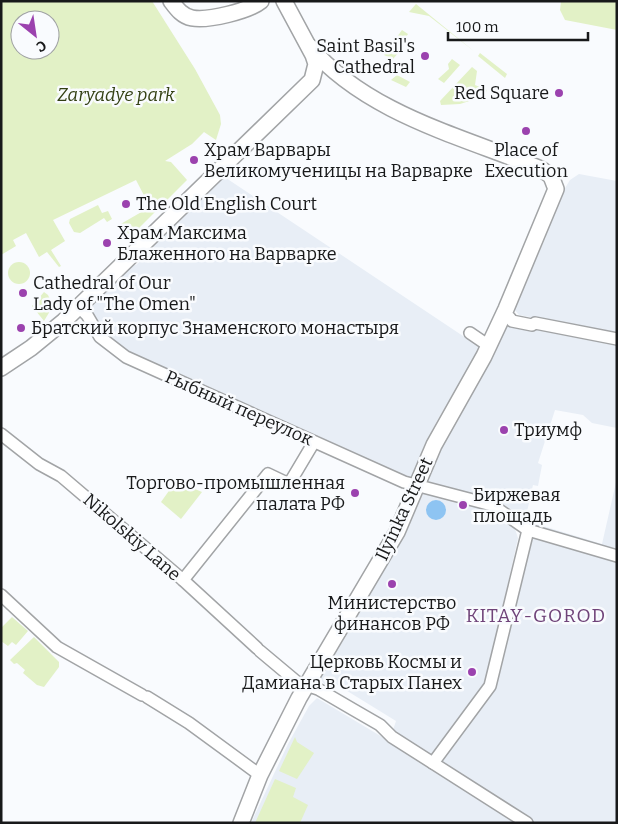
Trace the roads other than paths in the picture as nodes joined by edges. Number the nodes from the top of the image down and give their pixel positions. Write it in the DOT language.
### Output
graph roads {
  1 [pos="171,1"];
  2 [pos="177,1"];
  3 [pos="235,1"];
  4 [pos="261,1"];
  5 [pos="284,1"];
  6 [pos="309,46"];
  7 [pos="79,307"];
  8 [pos="506,317"];
  9 [pos="470,333"];
  10 [pos="617,339"];
  11 [pos="489,346"];
  12 [pos="1,368"];
  13 [pos="1,434"];
  14 [pos="311,447"];
  15 [pos="418,486"];
  16 [pos="528,530"];
  17 [pos="617,556"];
  18 [pos="183,580"];
  19 [pos="1,595"];
  20 [pos="307,685"];
  21 [pos="433,763"];
  22 [pos="260,775"];
  23 [pos="241,823"];
  24 [pos="527,823"];
  1 -- 4 [label="street"];
  2 -- 3 [label="street"];
  5 -- 6 [label="street"];
  6 -- 7 [label="street"];
  6 -- 8 [label="street, Ilyinka Street"];
  7 -- 12 [label="street"];
  7 -- 14 [label="street, Рыбный переулок"];
  8 -- 10 [label="street"];
  8 -- 11 [label="street, Ilyinka Street"];
  9 -- 11 [label="street"];
  11 -- 15 [label="street, Ilyinka Street"];
  13 -- 18 [label="street, Nikolskiy Lane"];
  14 -- 15 [label="street, Рыбный переулок"];
  14 -- 18 [label="street"];
  15 -- 16 [label="street, Рыбный переулок"];
  15 -- 20 [label="street, Ilyinka Street"];
  16 -- 17 [label="street, Рыбный переулок"];
  16 -- 21 [label="street"];
  18 -- 20 [label="street, Nikolskiy Lane"];
  19 -- 22 [label="street"];
  20 -- 21 [label="street, Nikolskiy Lane"];
  20 -- 22 [label="street, Ilyinka Street"];
  21 -- 24 [label="street, Nikolskiy Lane"];
  22 -- 23 [label="street, Ilyinka Street"];
}
